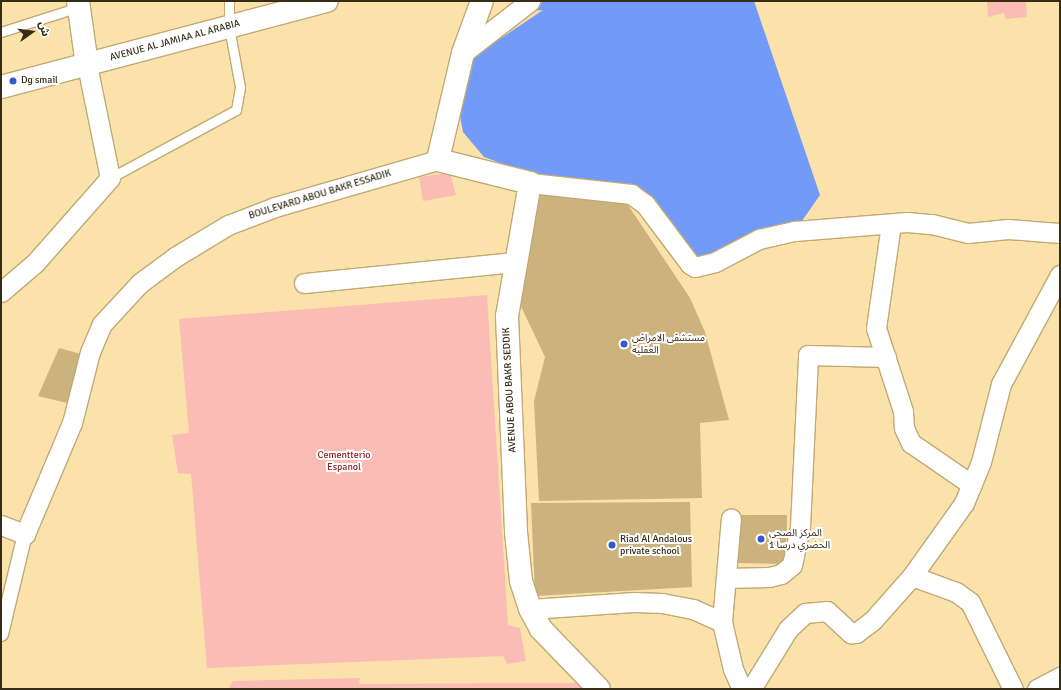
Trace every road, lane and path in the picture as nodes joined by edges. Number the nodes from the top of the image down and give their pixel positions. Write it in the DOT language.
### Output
graph roads {
  1 [pos="229,1"];
  2 [pos="327,1"];
  3 [pos="482,1"];
  4 [pos="530,1"];
  5 [pos="78,4"];
  6 [pos="229,27"];
  7 [pos="1,32"];
  8 [pos="463,53"];
  9 [pos="87,65"];
  10 [pos="1,87"];
  11 [pos="438,160"];
  12 [pos="110,178"];
  13 [pos="530,184"];
  14 [pos="891,224"];
  15 [pos="1060,233"];
  16 [pos="515,262"];
  17 [pos="1060,275"];
  18 [pos="304,283"];
  19 [pos="1,292"];
  20 [pos="886,357"];
  21 [pos="972,486"];
  22 [pos="731,518"];
  23 [pos="1,525"];
  24 [pos="26,534"];
  25 [pos="912,576"];
  26 [pos="726,578"];
  27 [pos="530,610"];
  28 [pos="722,622"];
  29 [pos="1,634"];
  30 [pos="1060,677"];
  31 [pos="592,686"];
  32 [pos="742,689"];
  33 [pos="751,689"];
  34 [pos="1013,689"];
  35 [pos="1037,689"];
  1 -- 6 [label="lane"];
  2 -- 6 [label="street, AVENUE AL JAMIAA AL ARABIA"];
  3 -- 8 [label="street"];
  4 -- 8 [label="street"];
  5 -- 7 [label="lane"];
  5 -- 9 [label="street"];
  6 -- 9 [label="street, AVENUE AL JAMIAA AL ARABIA"];
  6 -- 12 [label="lane"];
  8 -- 11 [label="street"];
  9 -- 10 [label="street, AVENUE AL JAMIAA AL ARABIA"];
  9 -- 12 [label="street"];
  11 -- 13 [label="street"];
  11 -- 24 [label="street, BOULEVARD ABOU BAKR ESSADIK"];
  12 -- 19 [label="street"];
  13 -- 14 [label="street"];
  13 -- 16 [label="street, AVENUE ABOU BAKR SEDDIK"];
  14 -- 15 [label="street"];
  14 -- 20 [label="street"];
  16 -- 18 [label="street"];
  16 -- 27 [label="street, AVENUE ABOU BAKR SEDDIK"];
  17 -- 21 [label="street"];
  20 -- 21 [label="street"];
  20 -- 26 [label="street"];
  21 -- 25 [label="street"];
  22 -- 26 [label="street"];
  23 -- 24 [label="street"];
  24 -- 29 [label="street"];
  25 -- 33 [label="street"];
  25 -- 34 [label="street"];
  26 -- 28 [label="street"];
  27 -- 28 [label="street"];
  27 -- 31 [label="street, AVENUE ABOU BAKR SEDDIK"];
  28 -- 32 [label="street"];
  30 -- 35 [label="street"];
}
